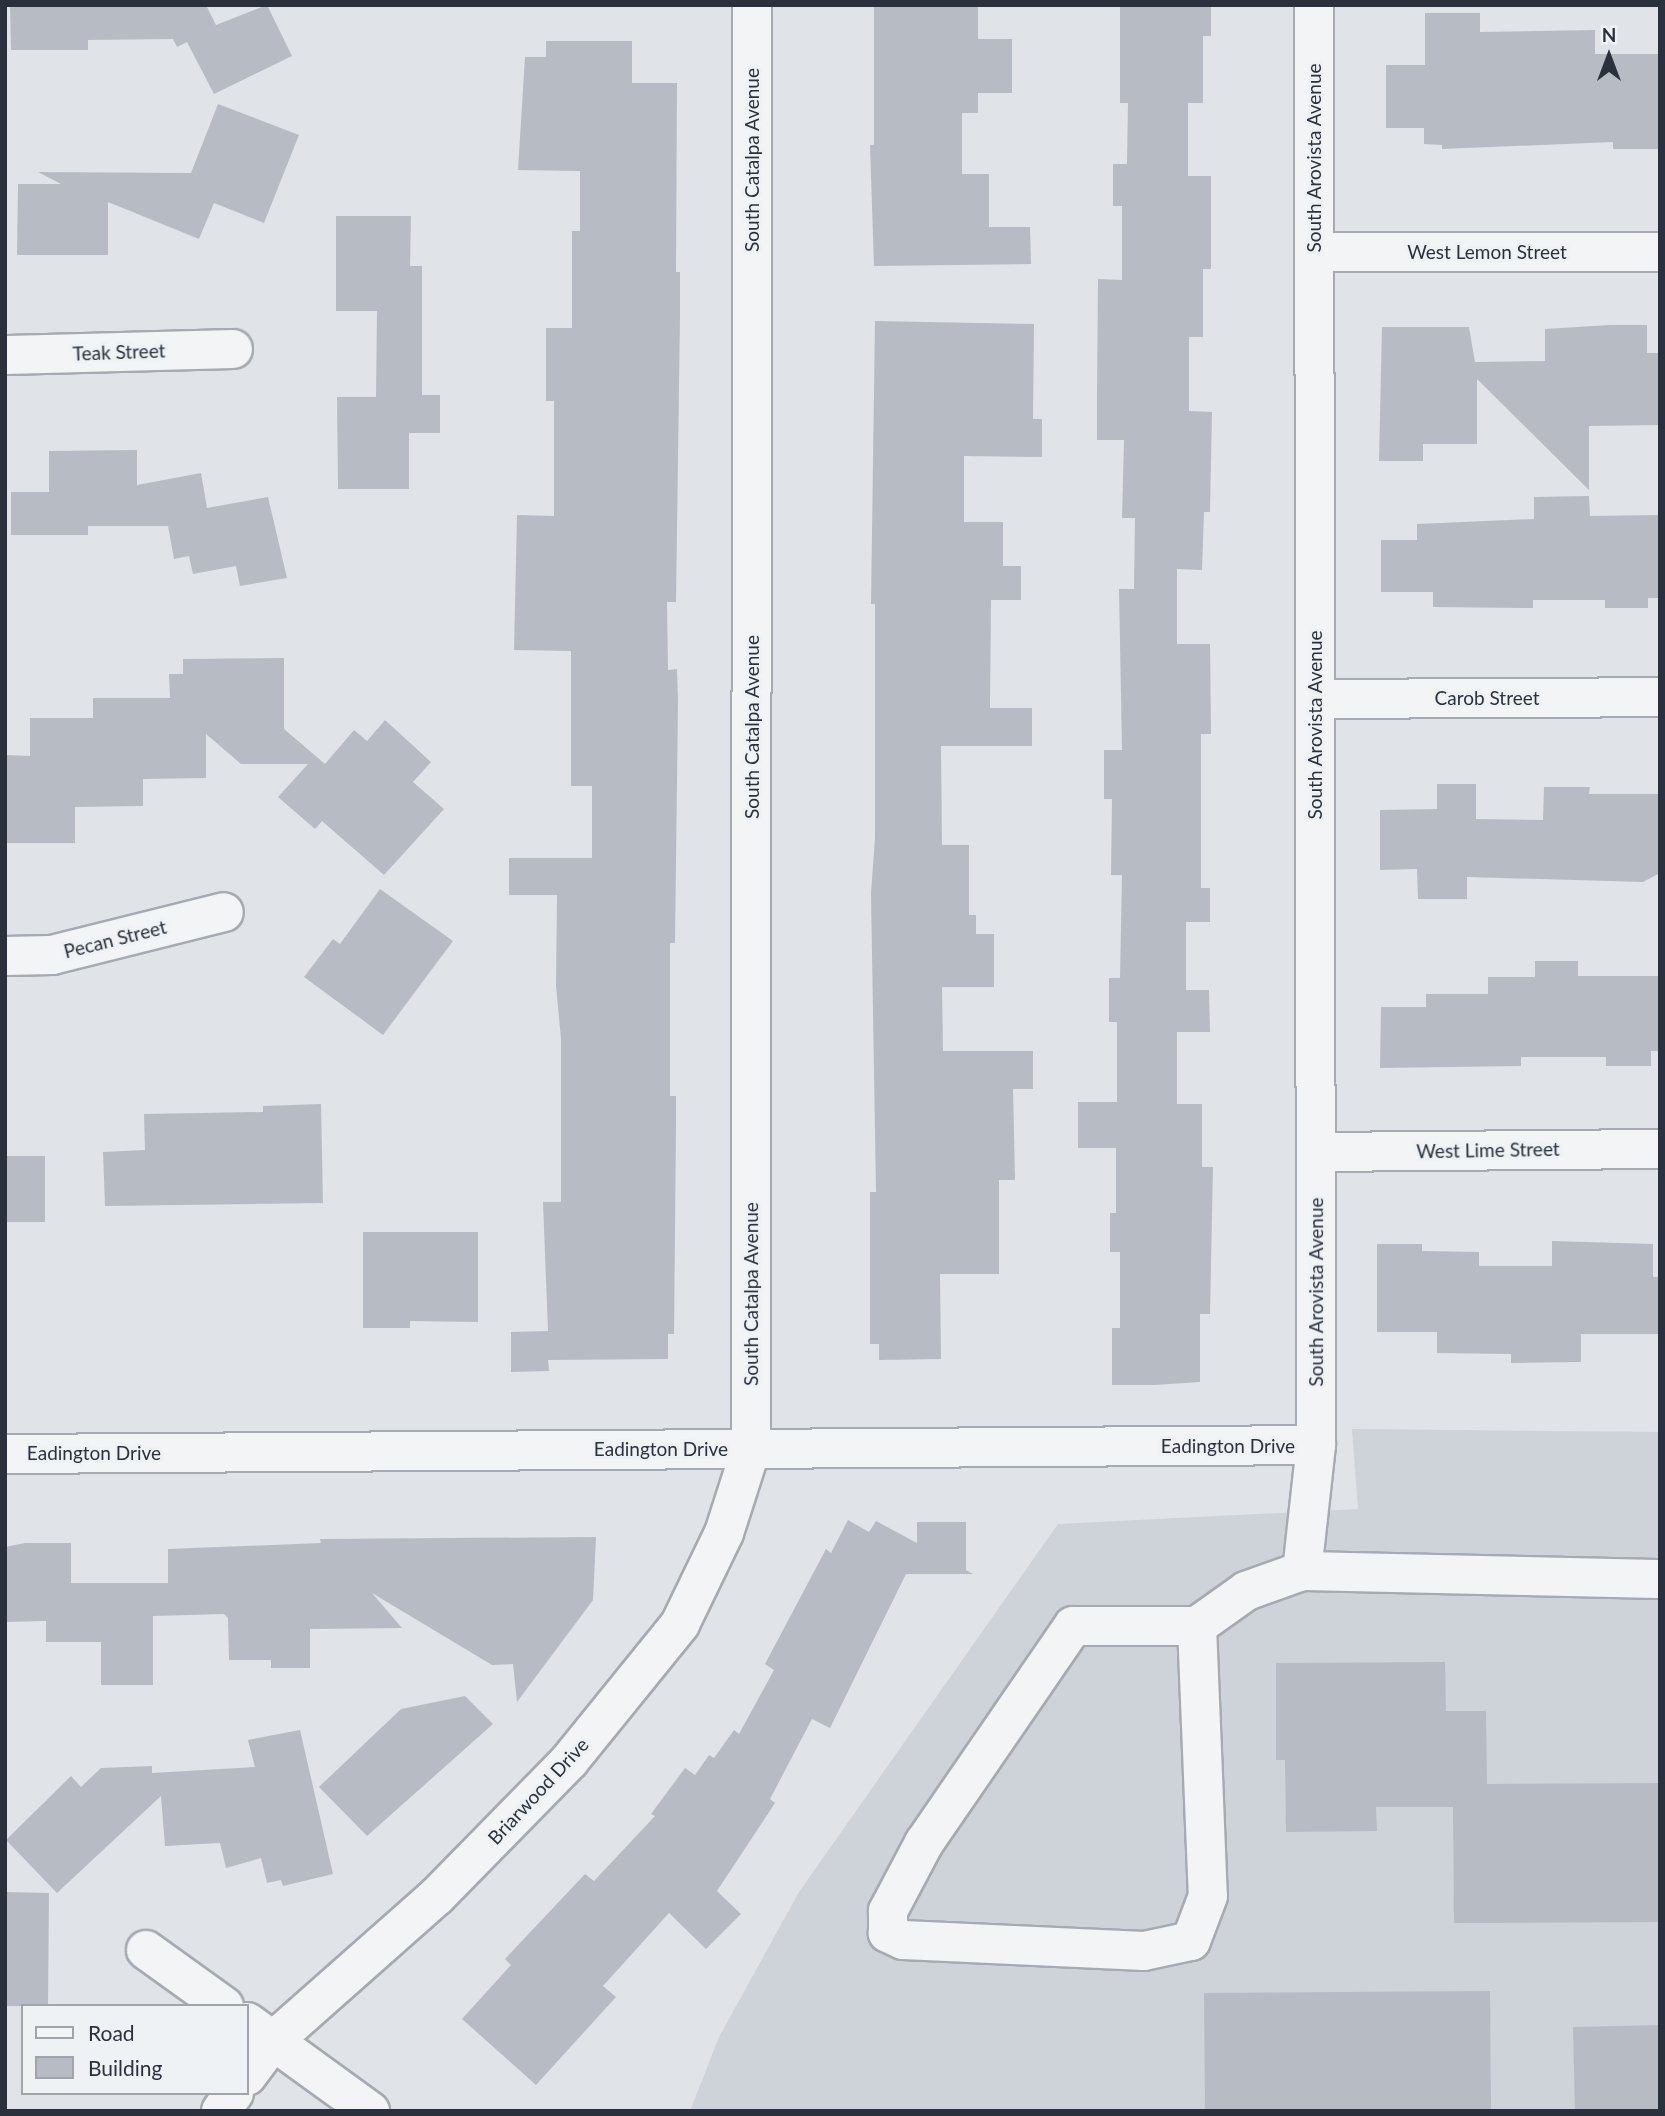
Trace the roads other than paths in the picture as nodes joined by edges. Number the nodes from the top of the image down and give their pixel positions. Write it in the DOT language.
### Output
graph roads {
  1 [pos="752,5"];
  2 [pos="1314,5"];
  3 [pos="1314,252"];
  4 [pos="1660,252"];
  5 [pos="233,349"];
  6 [pos="5,355"];
  7 [pos="1660,697"];
  8 [pos="1315,699"];
  9 [pos="224,912"];
  10 [pos="5,956"];
  11 [pos="1660,1149"];
  12 [pos="1316,1152"];
  13 [pos="1316,1445"];
  14 [pos="751,1449"];
  15 [pos="5,1454"];
  16 [pos="1302,1571"];
  17 [pos="1660,1579"];
  18 [pos="1197,1626"];
  19 [pos="146,1950"];
  20 [pos="221,2004"];
  21 [pos="260,2031"];
  22 [pos="248,2073"];
  23 [pos="232,2095"];
  24 [pos="220,2111"];
  25 [pos="370,2111"];
  1 -- 14 [label="street, South Catalpa Avenue"];
  2 -- 3 [label="street, South Arovista Avenue"];
  3 -- 4 [label="street, West Lemon Street"];
  3 -- 8 [label="street, South Arovista Avenue"];
  5 -- 6 [label="street, Teak Street"];
  7 -- 8 [label="street, Carob Street"];
  8 -- 12 [label="street, South Arovista Avenue"];
  9 -- 10 [label="street, Pecan Street"];
  11 -- 12 [label="street, West Lime Street"];
  12 -- 13 [label="street, South Arovista Avenue"];
  13 -- 14 [label="street, Eadington Drive"];
  13 -- 16 [label="street, South Arovista Avenue"];
  14 -- 15 [label="street, Eadington Drive"];
  14 -- 21 [label="street, Briarwood Drive"];
  16 -- 17 [label="street"];
  16 -- 18 [label="street"];
  18 -- 18 [label="street"];
  19 -- 20 [label="street"];
  21 -- 22 [label="street, Briarwood Drive"];
  21 -- 25 [label="street"];
  23 -- 24 [label="street"];
}
